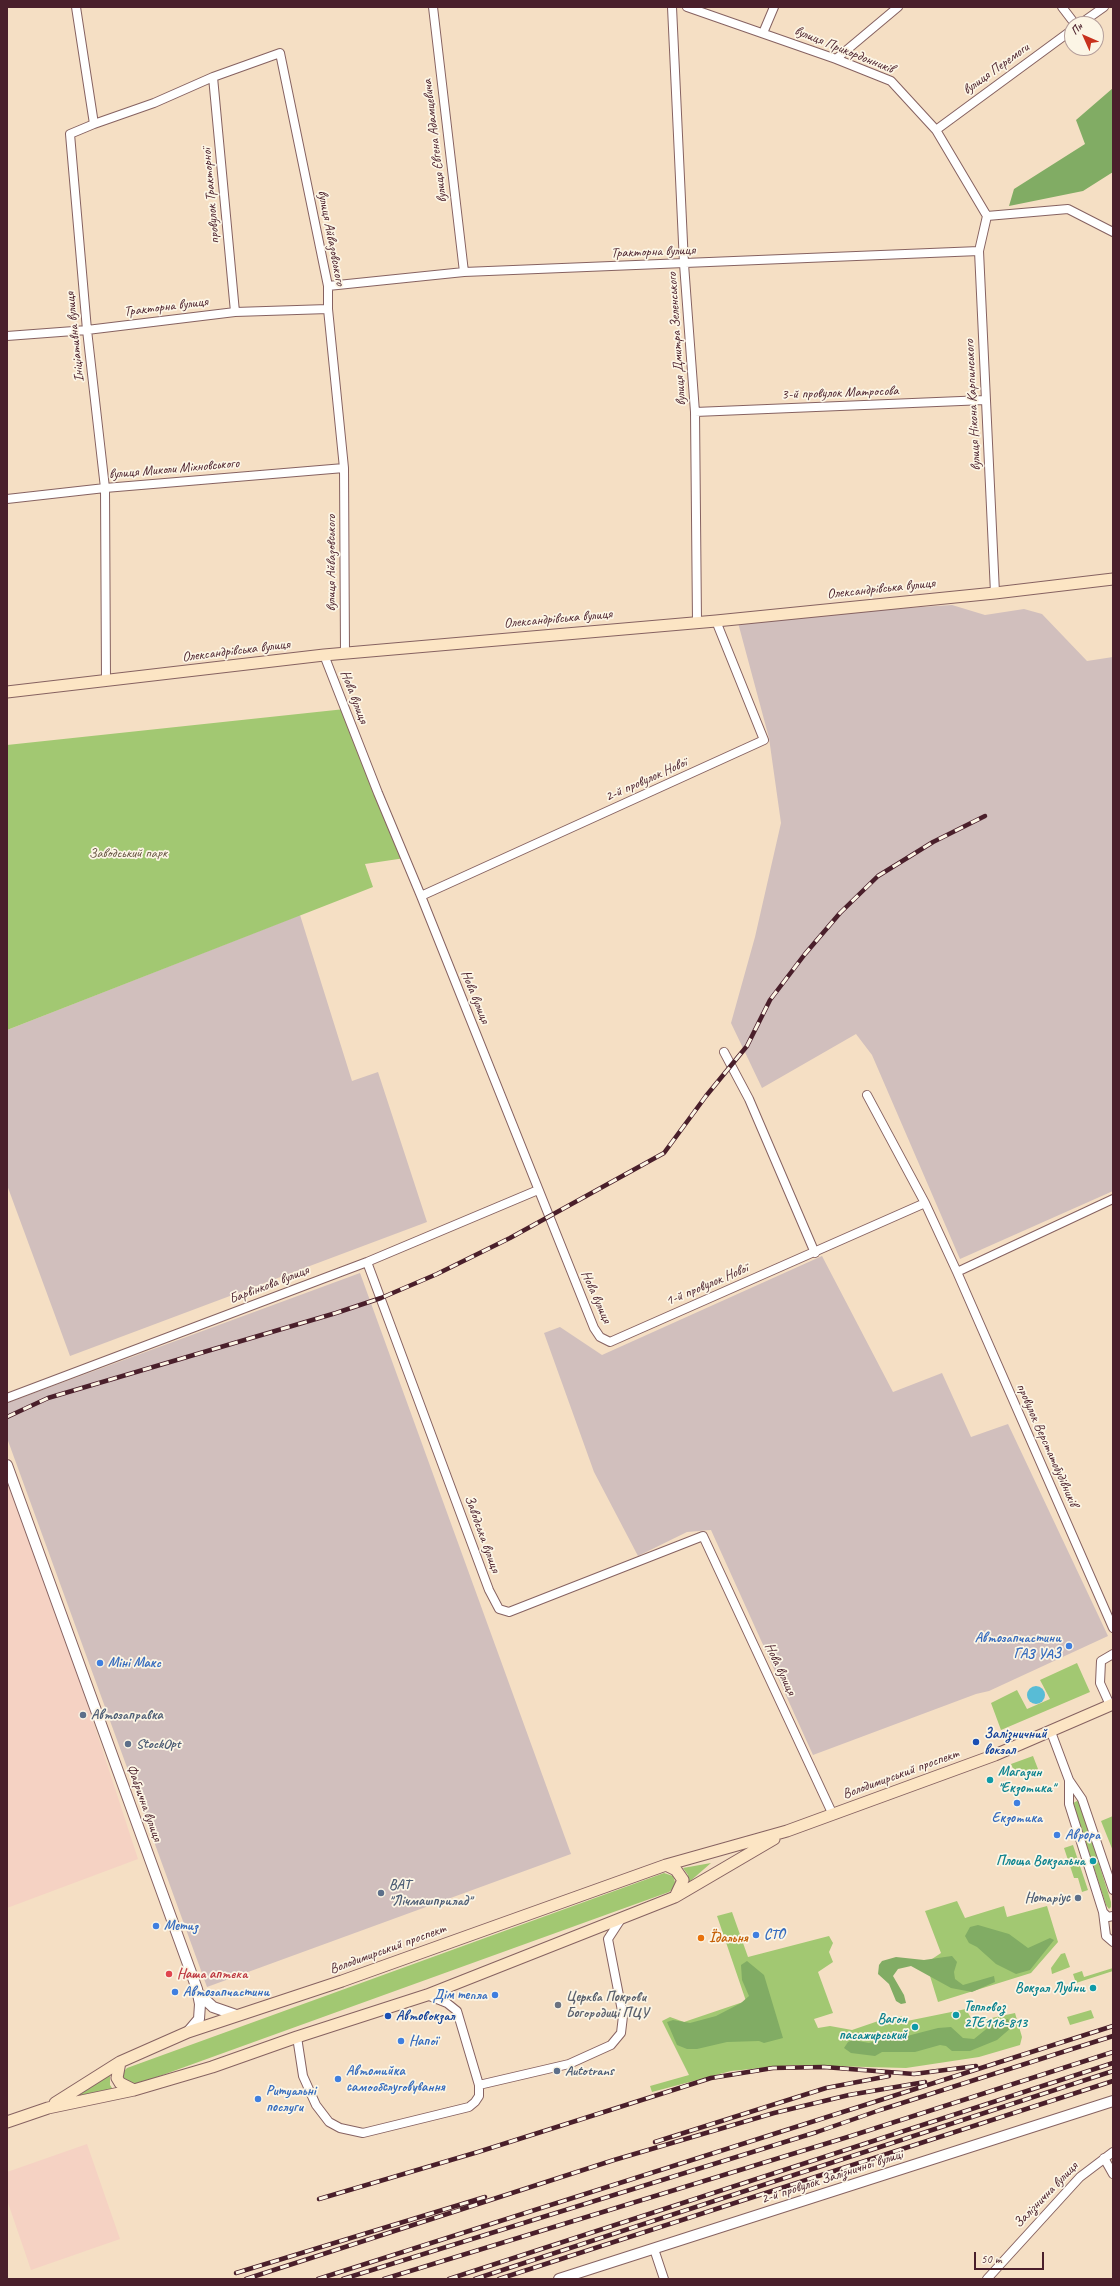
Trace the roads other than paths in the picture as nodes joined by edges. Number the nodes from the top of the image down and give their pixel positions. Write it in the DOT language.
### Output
graph roads {
  1 [pos="76,7"];
  2 [pos="433,7"];
  3 [pos="672,7"];
  4 [pos="687,7"];
  5 [pos="774,7"];
  6 [pos="898,7"];
  7 [pos="1062,7"];
  8 [pos="1104,7"];
  9 [pos="1069,16"];
  10 [pos="1091,16"];
  11 [pos="763,33"];
  12 [pos="1064,36"];
  13 [pos="836,59"];
  14 [pos="213,77"];
  15 [pos="94,124"];
  16 [pos="936,130"];
  17 [pos="987,216"];
  18 [pos="1113,232"];
  19 [pos="979,251"];
  20 [pos="684,264"];
  21 [pos="464,272"];
  22 [pos="328,286"];
  23 [pos="328,309"];
  24 [pos="235,312"];
  25 [pos="87,330"];
  26 [pos="7,336"];
  27 [pos="985,400"];
  28 [pos="695,412"];
  29 [pos="344,468"];
  30 [pos="105,488"];
  31 [pos="7,499"];
  32 [pos="1113,579"];
  33 [pos="994,593"];
  34 [pos="716,621"];
  35 [pos="697,622"];
  36 [pos="344,654"];
  37 [pos="324,655"];
  38 [pos="106,682"];
  39 [pos="7,692"];
  40 [pos="422,896"];
  41 [pos="724,1052"];
  42 [pos="867,1095"];
  43 [pos="538,1190"];
  44 [pos="1113,1199"];
  45 [pos="926,1203"];
  46 [pos="815,1253"];
  47 [pos="367,1262"];
  48 [pos="957,1272"];
  49 [pos="610,1342"];
  50 [pos="7,1398"];
  51 [pos="7,1465"];
  52 [pos="703,1536"];
  53 [pos="1113,1628"];
  54 [pos="1113,1654"];
  55 [pos="1112,1704"];
  56 [pos="1051,1732"];
  57 [pos="1069,1780"];
  58 [pos="833,1815"];
  59 [pos="787,1831"];
  60 [pos="666,1865"];
  61 [pos="1112,1885"];
  62 [pos="675,1897"];
  63 [pos="1102,1912"];
  64 [pos="1113,1916"];
  65 [pos="621,1918"];
  66 [pos="1113,1942"];
  67 [pos="198,1992"];
  68 [pos="427,1995"];
  69 [pos="212,2007"];
  70 [pos="199,2011"];
  71 [pos="236,2015"];
  72 [pos="188,2032"];
  73 [pos="297,2037"];
  74 [pos="120,2062"];
  75 [pos="480,2085"];
  76 [pos="134,2090"];
  77 [pos="1113,2101"];
  78 [pos="48,2108"];
  79 [pos="7,2122"];
  80 [pos="1113,2152"];
  81 [pos="1104,2158"];
  82 [pos="1113,2174"];
  83 [pos="654,2248"];
  84 [pos="559,2279"];
  85 [pos="664,2279"];
  86 [pos="987,2279"];
  1 -- 15 [label="street"];
  2 -- 21 [label="street, вулиця Євгена Адамцевича"];
  3 -- 20 [label="street, вулиця Дмитра Зеленського"];
  4 -- 11 [label="street, вулиця Прикордонників"];
  5 -- 11 [label="street"];
  6 -- 13 [label="street"];
  7 -- 9 [label="street"];
  8 -- 10 [label="street"];
  11 -- 13 [label="street, вулиця Прикордонників"];
  12 -- 16 [label="street, вулиця Перемоги"];
  13 -- 16 [label="street, вулиця Прикордонників"];
  14 -- 15 [label="street, вулиця Айвазовського"];
  14 -- 22 [label="street, вулиця Айвазовського"];
  14 -- 24 [label="street, провулок Тракторної"];
  15 -- 25 [label="street, Ініціативна вулиця"];
  16 -- 17 [label="street, вулиця Прикордонників"];
  17 -- 18 [label="street"];
  17 -- 19 [label="street, вулиця Нікона Карпинського"];
  19 -- 20 [label="street, Тракторна вулиця"];
  19 -- 27 [label="street, вулиця Нікона Карпинського"];
  20 -- 21 [label="street, Тракторна вулиця"];
  20 -- 28 [label="street, вулиця Дмитра Зеленського"];
  21 -- 22 [label="street, Тракторна вулиця"];
  22 -- 23 [label="street, вулиця Айвазовського"];
  23 -- 24 [label="street, Тракторна вулиця"];
  23 -- 29 [label="street, вулиця Айвазовського"];
  24 -- 25 [label="street, Тракторна вулиця"];
  25 -- 26 [label="street, Тракторна вулиця"];
  25 -- 30 [label="street, Ініціативна вулиця"];
  27 -- 28 [label="street, 3-й провулок Матросова"];
  27 -- 33 [label="street, вулиця Нікона Карпинського"];
  28 -- 35 [label="street, вулиця Дмитра Зеленського"];
  29 -- 30 [label="street, вулиця Миколи Міхновського"];
  29 -- 36 [label="street, вулиця Айвазовського"];
  30 -- 31 [label="street, вулиця Миколи Міхновського"];
  30 -- 38 [label="street, Ініціативна вулиця"];
  32 -- 33 [label="main road, Олександрівська вулиця"];
  33 -- 34 [label="main road, Олександрівська вулиця"];
  34 -- 35 [label="main road, Олександрівська вулиця"];
  34 -- 40 [label="street, 2-й провулок Нової"];
  35 -- 36 [label="main road, Олександрівська вулиця"];
  36 -- 37 [label="main road, Олександрівська вулиця"];
  37 -- 38 [label="main road, Олександрівська вулиця"];
  37 -- 40 [label="street, Нова вулиця"];
  38 -- 39 [label="main road, Олександрівська вулиця"];
  40 -- 43 [label="street, Нова вулиця"];
  41 -- 46 [label="street"];
  42 -- 45 [label="street, провулок Верстатобудівників"];
  43 -- 47 [label="street, Барвінкова вулиця"];
  43 -- 49 [label="street, Нова вулиця"];
  44 -- 48 [label="street"];
  45 -- 46 [label="street, 1-й провулок Нової"];
  45 -- 48 [label="street, провулок Верстатобудівників"];
  46 -- 49 [label="street, 1-й провулок Нової"];
  47 -- 50 [label="street, Барвінкова вулиця"];
  47 -- 52 [label="street, Заводська вулиця"];
  48 -- 53 [label="street, провулок Верстатобудівників"];
  51 -- 67 [label="street, Фабрична вулиця"];
  52 -- 58 [label="street, Нова вулиця"];
  54 -- 55 [label="street"];
  55 -- 56 [label="main road, Володимирський проспект"];
  56 -- 57 [label="street"];
  56 -- 58 [label="main road, Володимирський проспект"];
  57 -- 61 [label="street"];
  57 -- 63 [label="street"];
  58 -- 59 [label="main road, Володимирський проспект"];
  59 -- 60 [label="main road, Володимирський проспект"];
  59 -- 62 [label="main road, Володимирський проспект"];
  60 -- 62 [label="main road"];
  60 -- 71 [label="main road, Володимирський проспект"];
  62 -- 65 [label="main road, Володимирський проспект"];
  63 -- 64 [label="street"];
  63 -- 66 [label="street"];
  65 -- 68 [label="main road, Володимирський проспект"];
  65 -- 75 [label="street"];
  67 -- 69 [label="street"];
  67 -- 70 [label="street"];
  68 -- 73 [label="main road, Володимирський проспект"];
  68 -- 75 [label="street"];
  69 -- 70 [label="street"];
  69 -- 71 [label="street"];
  70 -- 72 [label="street"];
  71 -- 72 [label="main road, Володимирський проспект"];
  72 -- 74 [label="main road, Володимирський проспект"];
  73 -- 75 [label="street"];
  73 -- 76 [label="main road, Володимирський проспект"];
  74 -- 76 [label="main road"];
  74 -- 78 [label="main road, Володимирський проспект"];
  76 -- 78 [label="main road, Володимирський проспект"];
  77 -- 83 [label="street, 2-й провулок Залізничної вулиці"];
  78 -- 79 [label="main road, Володимирський проспект"];
  80 -- 81 [label="street, Залізнична вулиця"];
  81 -- 82 [label="street"];
  81 -- 86 [label="street, Залізнична вулиця"];
  83 -- 84 [label="street, 2-й провулок Залізничної вулиці"];
  83 -- 85 [label="street"];
}
